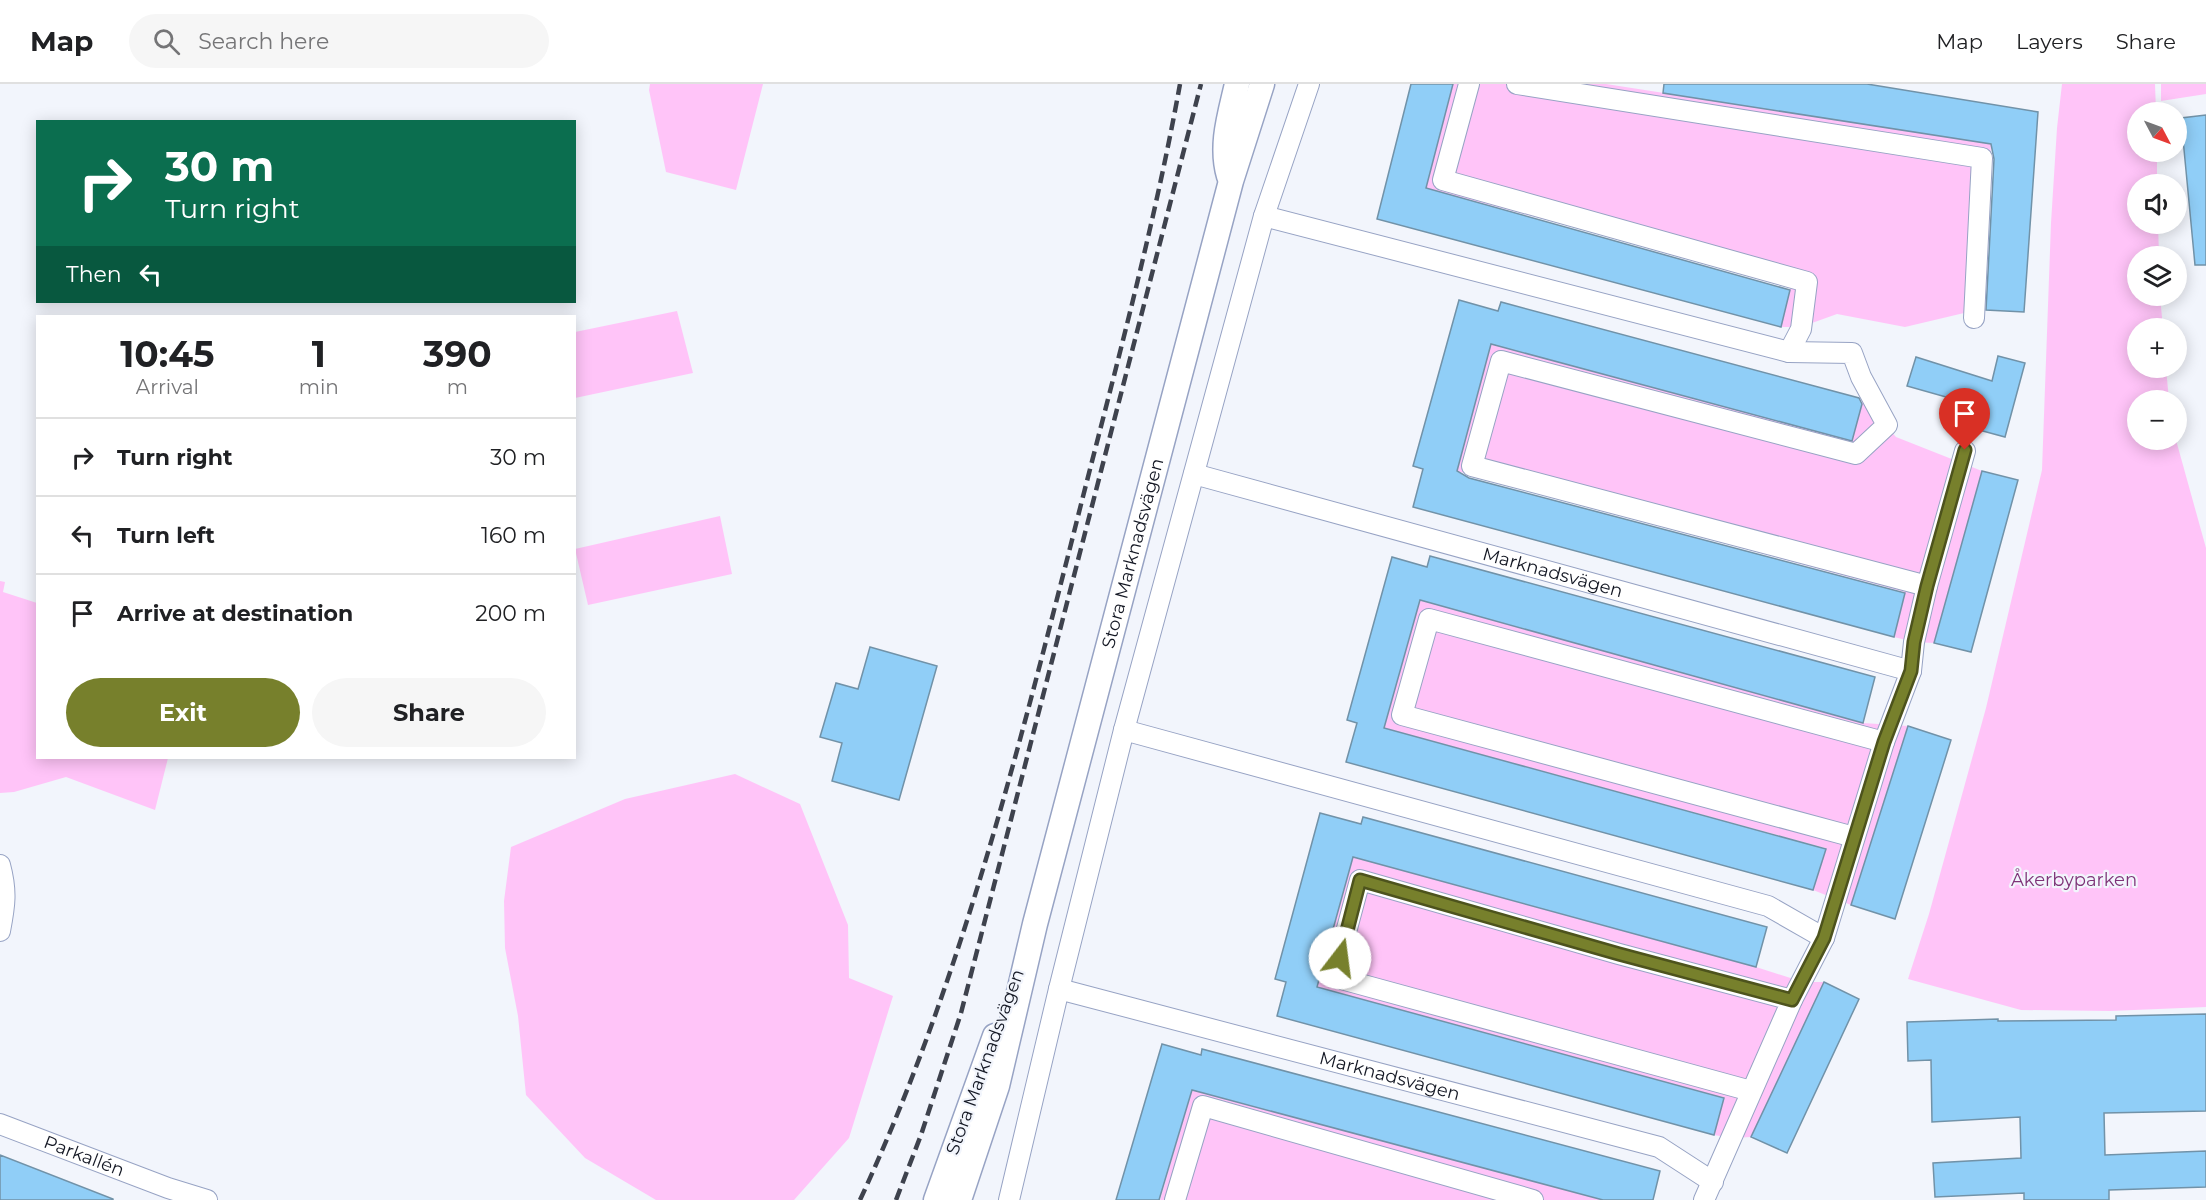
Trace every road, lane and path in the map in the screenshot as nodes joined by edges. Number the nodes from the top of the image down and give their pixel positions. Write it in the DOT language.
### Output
graph roads {
  1 [pos="1237,84"];
  2 [pos="1262,84"];
  3 [pos="1274,84"];
  4 [pos="1309,84"];
  5 [pos="1469,84"];
  6 [pos="1517,84"];
  7 [pos="1231,181"];
  8 [pos="1264,216"];
  9 [pos="1974,318"];
  10 [pos="1789,352"];
  11 [pos="1965,450"];
  12 [pos="1194,474"];
  13 [pos="1927,586"];
  14 [pos="1911,671"];
  15 [pos="1124,730"];
  16 [pos="1884,742"];
  17 [pos="1854,837"];
  18 [pos="0,865"];
  19 [pos="1035,924"];
  20 [pos="0,931"];
  21 [pos="1824,938"];
  22 [pos="1059,989"];
  23 [pos="1792,1000"];
  24 [pos="1751,1091"];
  25 [pos="0,1124"];
  26 [pos="1708,1191"];
  27 [pos="165,1194"];
  28 [pos="207,1200"];
  29 [pos="936,1200"];
  30 [pos="959,1200"];
  31 [pos="1009,1200"];
  32 [pos="1174,1200"];
  33 [pos="1533,1200"];
  1 -- 7 [label="street, Stora Marknadsvägen"];
  2 -- 7 [label="street, Stora Marknadsvägen"];
  3 -- 7 [label="street, Stora Marknadsvägen"];
  4 -- 8 [label="street"];
  5 -- 10 [label="street"];
  6 -- 9 [label="street"];
  7 -- 19 [label="street, Stora Marknadsvägen"];
  8 -- 10 [label="street"];
  8 -- 12 [label="street"];
  10 -- 13 [label="street"];
  11 -- 13 [label="street"];
  12 -- 14 [label="street, Marknadsvägen"];
  12 -- 15 [label="street"];
  13 -- 14 [label="street"];
  14 -- 16 [label="street"];
  15 -- 21 [label="street"];
  15 -- 22 [label="street"];
  16 -- 17 [label="street"];
  16 -- 17 [label="street"];
  17 -- 21 [label="street"];
  18 -- 20 [label="street"];
  19 -- 29 [label="street, Stora Marknadsvägen"];
  19 -- 30 [label="street, Stora Marknadsvägen"];
  21 -- 23 [label="street"];
  22 -- 26 [label="street, Marknadsvägen"];
  22 -- 31 [label="street"];
  23 -- 24 [label="street"];
  23 -- 24 [label="street"];
  24 -- 26 [label="street"];
  25 -- 27 [label="street, Parkallén"];
  27 -- 28 [label="street, Parkallén"];
  32 -- 33 [label="street"];
}
